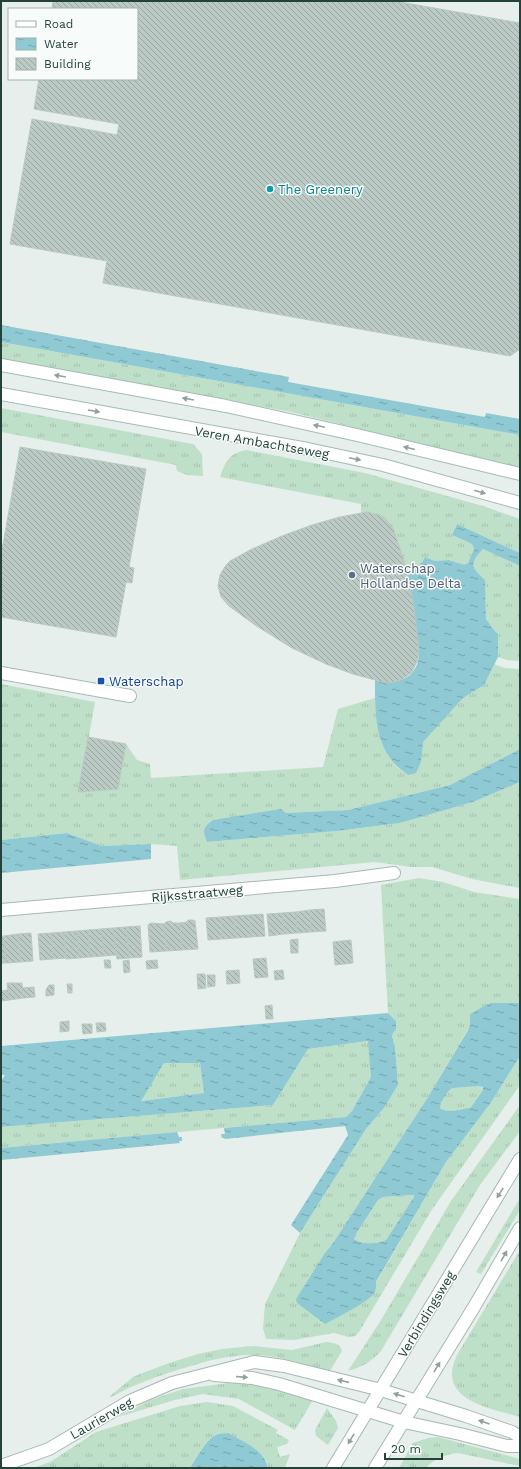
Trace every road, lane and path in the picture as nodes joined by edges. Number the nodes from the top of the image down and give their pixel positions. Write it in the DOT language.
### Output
graph roads {
  1 [pos="1,365"];
  2 [pos="1,394"];
  3 [pos="520,474"];
  4 [pos="520,503"];
  5 [pos="1,673"];
  6 [pos="130,696"];
  7 [pos="394,873"];
  8 [pos="1,910"];
  9 [pos="520,1159"];
  10 [pos="520,1228"];
  11 [pos="203,1374"];
  12 [pos="381,1390"];
  13 [pos="417,1401"];
  14 [pos="368,1411"];
  15 [pos="404,1422"];
  16 [pos="520,1437"];
  17 [pos="520,1446"];
  18 [pos="1,1466"];
  19 [pos="333,1468"];
  20 [pos="375,1468"];
  3 -- 1 [label="street, Veren Ambachtseweg, one-way"];
  2 -- 4 [label="street, Veren Ambachtseweg, one-way"];
  5 -- 6 [label="street"];
  7 -- 8 [label="street, Rijksstraatweg"];
  9 -- 12 [label="street, Verbindingsweg, one-way"];
  13 -- 10 [label="street, one-way"];
  12 -- 11 [label="street, Laurierweg, one-way"];
  11 -- 14 [label="street, Laurierweg, one-way"];
  11 -- 18 [label="street, Laurierweg"];
  13 -- 12 [label="street, Laurierweg, one-way"];
  12 -- 14 [label="street, Verbindingsweg"];
  13 -- 15 [label="street"];
  16 -- 13 [label="street, Laurierweg, one-way"];
  14 -- 15 [label="street, Laurierweg"];
  14 -- 19 [label="street, Verbindingsweg, one-way"];
  15 -- 17 [label="street, Laurierweg"];
  15 -- 20 [label="street"];
}
